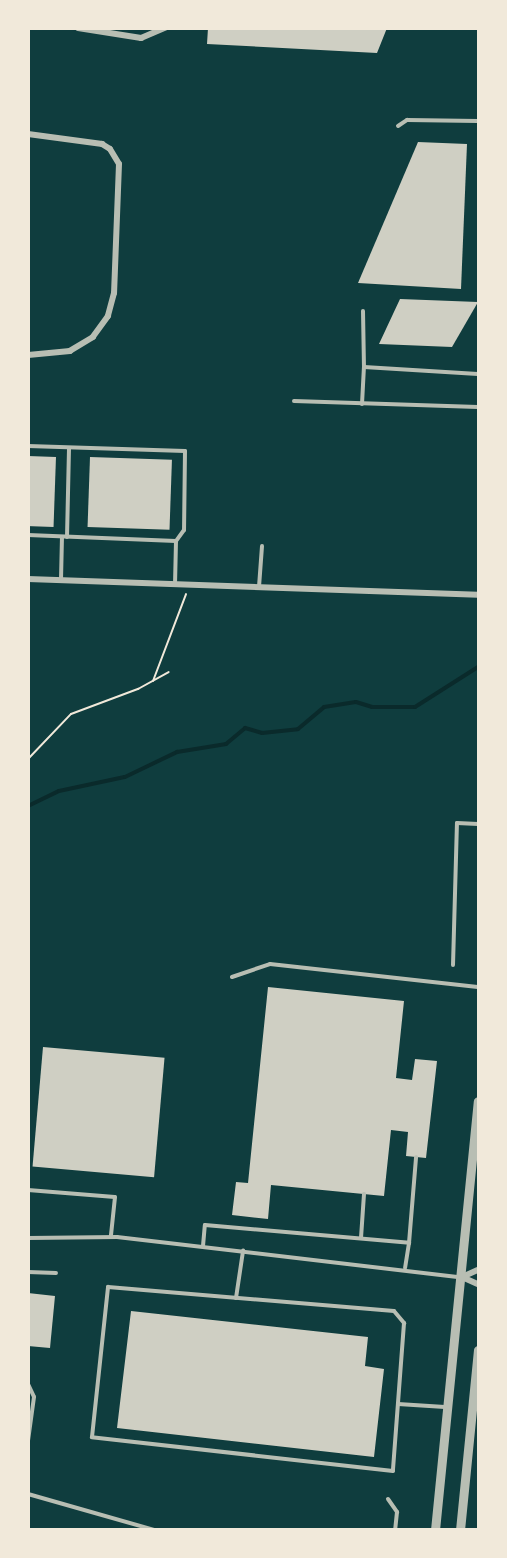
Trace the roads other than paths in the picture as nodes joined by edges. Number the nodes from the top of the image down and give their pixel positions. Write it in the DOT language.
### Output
graph roads {
  1 [pos="78,28"];
  2 [pos="165,28"];
  3 [pos="478,121"];
  4 [pos="398,126"];
  5 [pos="28,134"];
  6 [pos="363,311"];
  7 [pos="28,355"];
  8 [pos="364,367"];
  9 [pos="478,374"];
  10 [pos="294,400"];
  11 [pos="362,404"];
  12 [pos="478,407"];
  13 [pos="28,446"];
  14 [pos="69,447"];
  15 [pos="28,535"];
  16 [pos="65,537"];
  17 [pos="176,541"];
  18 [pos="262,546"];
  19 [pos="28,579"];
  20 [pos="61,580"];
  21 [pos="175,584"];
  22 [pos="259,587"];
  23 [pos="478,595"];
  24 [pos="478,824"];
  25 [pos="453,966"];
  26 [pos="232,977"];
  27 [pos="478,987"];
  28 [pos="478,1101"];
  29 [pos="416,1157"];
  30 [pos="28,1190"];
  31 [pos="364,1194"];
  32 [pos="111,1236"];
  33 [pos="28,1238"];
  34 [pos="361,1238"];
  35 [pos="409,1243"];
  36 [pos="203,1246"];
  37 [pos="243,1251"];
  38 [pos="405,1268"];
  39 [pos="478,1270"];
  40 [pos="28,1272"];
  41 [pos="56,1273"];
  42 [pos="462,1277"];
  43 [pos="478,1284"];
  44 [pos="236,1298"];
  45 [pos="478,1350"];
  46 [pos="28,1384"];
  47 [pos="398,1404"];
  48 [pos="448,1407"];
  49 [pos="28,1441"];
  50 [pos="28,1494"];
  51 [pos="388,1498"];
  52 [pos="154,1530"];
  53 [pos="395,1530"];
  54 [pos="435,1530"];
  55 [pos="460,1530"];
  1 -- 2 [label="street"];
  3 -- 4 [label="lane"];
  5 -- 7 [label="street"];
  6 -- 8 [label="lane"];
  8 -- 9 [label="lane"];
  8 -- 11 [label="lane"];
  10 -- 11 [label="lane"];
  11 -- 12 [label="lane"];
  13 -- 14 [label="lane"];
  14 -- 16 [label="lane"];
  14 -- 17 [label="lane"];
  15 -- 16 [label="lane"];
  16 -- 17 [label="lane"];
  16 -- 20 [label="lane"];
  17 -- 21 [label="lane"];
  18 -- 22 [label="lane"];
  19 -- 20 [label="street"];
  20 -- 21 [label="street"];
  21 -- 22 [label="street"];
  22 -- 23 [label="street"];
  24 -- 25 [label="lane"];
  26 -- 27 [label="lane"];
  28 -- 42 [label="street"];
  29 -- 35 [label="lane"];
  30 -- 32 [label="lane"];
  31 -- 34 [label="lane"];
  32 -- 33 [label="lane"];
  32 -- 36 [label="lane"];
  34 -- 35 [label="lane"];
  34 -- 36 [label="lane"];
  35 -- 38 [label="lane"];
  36 -- 37 [label="lane"];
  37 -- 38 [label="lane"];
  37 -- 44 [label="lane"];
  38 -- 42 [label="lane"];
  39 -- 42 [label="street"];
  40 -- 41 [label="lane"];
  42 -- 43 [label="street"];
  42 -- 48 [label="street"];
  44 -- 47 [label="lane"];
  44 -- 47 [label="lane"];
  45 -- 55 [label="street"];
  46 -- 49 [label="lane"];
  47 -- 48 [label="lane"];
  48 -- 54 [label="street"];
  50 -- 52 [label="lane"];
  51 -- 53 [label="lane"];
}
